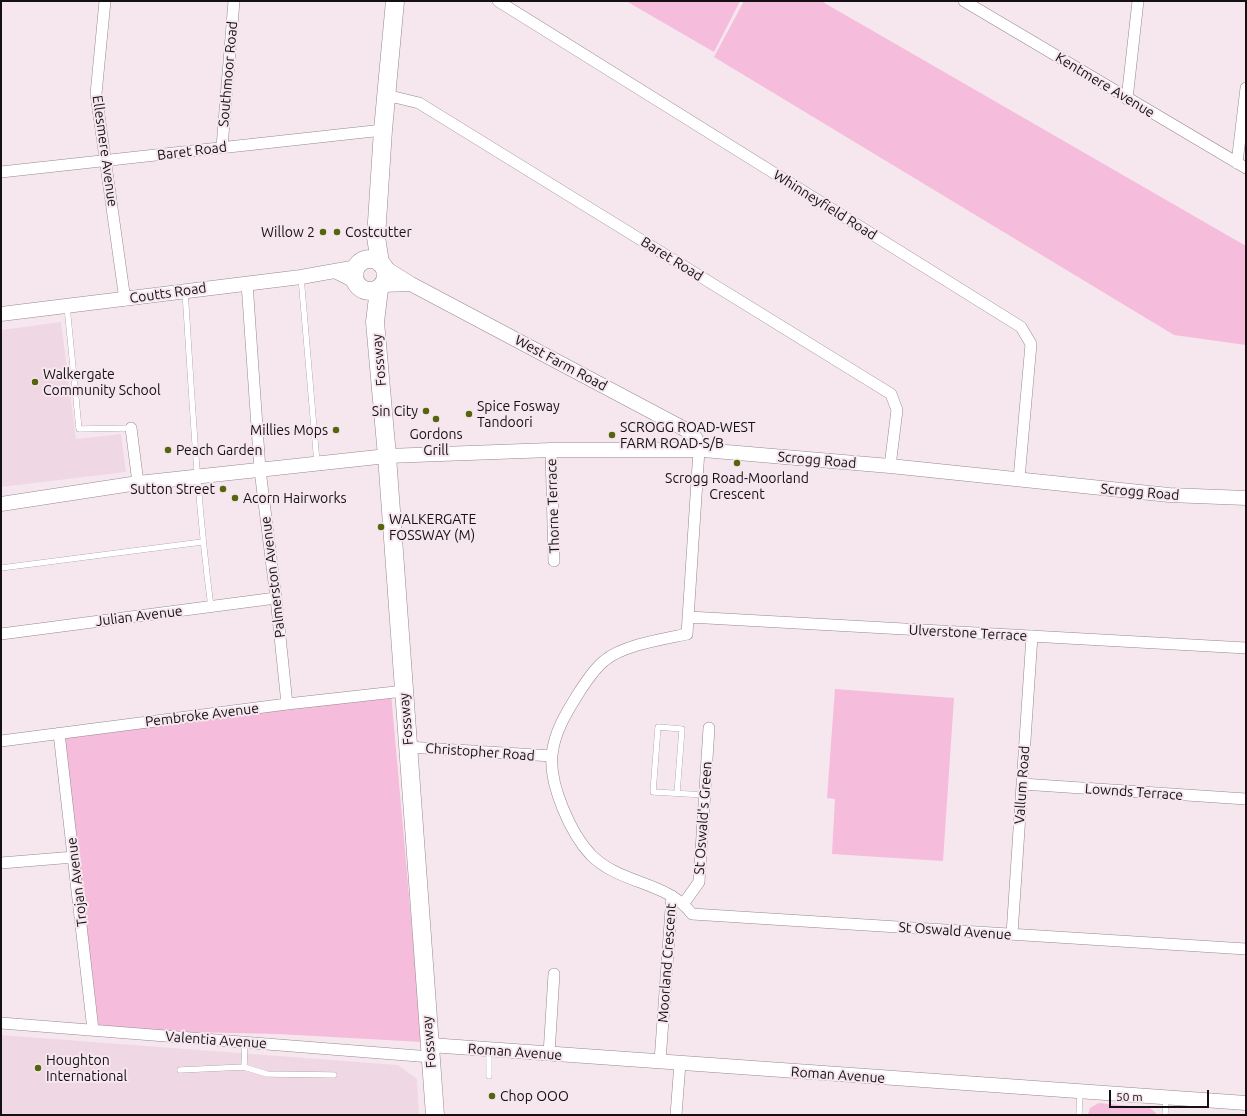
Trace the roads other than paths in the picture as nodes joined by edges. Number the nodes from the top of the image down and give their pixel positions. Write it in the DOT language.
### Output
graph roads {
  1 [pos="105,1"];
  2 [pos="234,1"];
  3 [pos="395,1"];
  4 [pos="498,1"];
  5 [pos="964,1"];
  6 [pos="1138,1"];
  7 [pos="1246,88"];
  8 [pos="386,95"];
  9 [pos="1127,99"];
  10 [pos="383,130"];
  11 [pos="222,147"];
  12 [pos="107,161"];
  13 [pos="1242,166"];
  14 [pos="1,172"];
  15 [pos="376,238"];
  16 [pos="382,265"];
  17 [pos="301,277"];
  18 [pos="366,279"];
  19 [pos="247,283"];
  20 [pos="411,284"];
  21 [pos="185,290"];
  22 [pos="125,300"];
  23 [pos="67,306"];
  24 [pos="1,314"];
  25 [pos="131,428"];
  26 [pos="551,450"];
  27 [pos="701,450"];
  28 [pos="387,456"];
  29 [pos="316,463"];
  30 [pos="890,466"];
  31 [pos="260,470"];
  32 [pos="196,477"];
  33 [pos="1018,479"];
  34 [pos="138,483"];
  35 [pos="1246,498"];
  36 [pos="1,504"];
  37 [pos="202,542"];
  38 [pos="554,561"];
  39 [pos="1,568"];
  40 [pos="276,598"];
  41 [pos="211,607"];
  42 [pos="689,617"];
  43 [pos="1,634"];
  44 [pos="1032,636"];
  45 [pos="1246,648"];
  46 [pos="404,691"];
  47 [pos="287,704"];
  48 [pos="709,728"];
  49 [pos="59,733"];
  50 [pos="1,741"];
  51 [pos="408,747"];
  52 [pos="552,756"];
  53 [pos="1022,784"];
  54 [pos="678,793"];
  55 [pos="705,795"];
  56 [pos="1246,799"];
  57 [pos="74,857"];
  58 [pos="1,863"];
  59 [pos="672,896"];
  60 [pos="684,903"];
  61 [pos="1012,934"];
  62 [pos="1246,949"];
  63 [pos="554,974"];
  64 [pos="1,1023"];
  65 [pos="94,1030"];
  66 [pos="245,1042"];
  67 [pos="488,1050"];
  68 [pos="430,1051"];
  69 [pos="549,1054"];
  70 [pos="660,1061"];
  71 [pos="680,1063"];
  72 [pos="244,1067"];
  73 [pos="180,1070"];
  74 [pos="334,1075"];
  75 [pos="489,1076"];
  76 [pos="1080,1092"];
  77 [pos="1166,1098"];
  78 [pos="1246,1103"];
  79 [pos="435,1115"];
  80 [pos="676,1115"];
  81 [pos="1079,1115"];
  82 [pos="1165,1115"];
  1 -- 12 [label="street, Ellesmere Avenue"];
  2 -- 11 [label="street, Southmoor Road"];
  3 -- 8 [label="main road, Fossway"];
  4 -- 33 [label="street, Whinneyfield Road"];
  5 -- 9 [label="street, Kentmere Avenue"];
  6 -- 9 [label="street"];
  7 -- 13 [label="street"];
  8 -- 10 [label="main road, Fossway"];
  8 -- 30 [label="street, Baret Road"];
  9 -- 13 [label="street, Kentmere Avenue"];
  10 -- 11 [label="street, Baret Road"];
  10 -- 15 [label="main road, Fossway"];
  11 -- 12 [label="street, Baret Road"];
  12 -- 14 [label="street, Baret Road"];
  12 -- 22 [label="street, Ellesmere Avenue"];
  15 -- 16 [label="main road, Fossway"];
  15 -- 18 [label="main road, Fossway"];
  16 -- 18 [label="main road"];
  16 -- 20 [label="street, West Farm Road"];
  17 -- 18 [label="street, Coutts Road"];
  17 -- 19 [label="street, Coutts Road"];
  17 -- 29 [label="lane"];
  18 -- 20 [label="street, West Farm Road"];
  18 -- 28 [label="main road, Fossway"];
  19 -- 21 [label="street, Coutts Road"];
  19 -- 31 [label="street, Palmerston Avenue"];
  20 -- 27 [label="street, West Farm Road"];
  21 -- 22 [label="street, Coutts Road"];
  21 -- 32 [label="lane"];
  22 -- 23 [label="street, Coutts Road"];
  23 -- 24 [label="street, Coutts Road"];
  23 -- 25 [label="lane"];
  25 -- 34 [label="street"];
  26 -- 27 [label="street, Scrogg Road"];
  26 -- 28 [label="street, Scrogg Road"];
  26 -- 38 [label="street, Thorne Terrace"];
  27 -- 30 [label="street, Scrogg Road"];
  27 -- 42 [label="street, Moorland Crescent"];
  28 -- 29 [label="street"];
  28 -- 46 [label="main road, Fossway"];
  29 -- 31 [label="street"];
  30 -- 33 [label="street, Scrogg Road"];
  31 -- 32 [label="street"];
  31 -- 40 [label="street, Palmerston Avenue"];
  32 -- 34 [label="street"];
  32 -- 37 [label="lane"];
  33 -- 35 [label="street, Scrogg Road"];
  34 -- 36 [label="street"];
  37 -- 39 [label="lane"];
  37 -- 41 [label="lane"];
  40 -- 41 [label="street, Julian Avenue"];
  40 -- 47 [label="street, Palmerston Avenue"];
  41 -- 43 [label="street, Julian Avenue"];
  42 -- 44 [label="street, Ulverstone Terrace"];
  42 -- 52 [label="street, Moorland Crescent"];
  44 -- 45 [label="street, Ulverstone Terrace"];
  44 -- 53 [label="street, Vallum Road"];
  46 -- 47 [label="street, Pembroke Avenue"];
  46 -- 51 [label="main road, Fossway"];
  47 -- 49 [label="street, Pembroke Avenue"];
  48 -- 55 [label="street, St Oswald's Green"];
  49 -- 50 [label="street, Pembroke Avenue"];
  49 -- 57 [label="street, Trojan Avenue"];
  51 -- 52 [label="street, Christopher Road"];
  51 -- 68 [label="main road, Fossway"];
  52 -- 59 [label="street, Moorland Crescent"];
  53 -- 56 [label="street, Lownds Terrace"];
  53 -- 61 [label="street, Vallum Road"];
  54 -- 54 [label="lane"];
  54 -- 55 [label="lane"];
  55 -- 60 [label="street, St Oswald's Green"];
  57 -- 58 [label="street"];
  57 -- 65 [label="street, Trojan Avenue"];
  59 -- 60 [label="street, St Oswald Avenue"];
  59 -- 70 [label="street, Moorland Crescent"];
  60 -- 61 [label="street, St Oswald Avenue"];
  61 -- 62 [label="street, St Oswald Avenue"];
  63 -- 69 [label="street"];
  64 -- 65 [label="street, Valentia Avenue"];
  65 -- 66 [label="street, Valentia Avenue"];
  66 -- 68 [label="street, Valentia Avenue"];
  66 -- 72 [label="lane"];
  67 -- 68 [label="street, Roman Avenue"];
  67 -- 69 [label="street, Roman Avenue"];
  67 -- 75 [label="lane"];
  68 -- 79 [label="main road, Fossway"];
  69 -- 70 [label="street, Roman Avenue"];
  70 -- 71 [label="street, Roman Avenue"];
  71 -- 76 [label="street, Roman Avenue"];
  71 -- 80 [label="street"];
  72 -- 73 [label="lane"];
  72 -- 74 [label="lane"];
  76 -- 77 [label="street, Roman Avenue"];
  76 -- 81 [label="lane"];
  77 -- 78 [label="street, Roman Avenue"];
  77 -- 82 [label="lane"];
}
